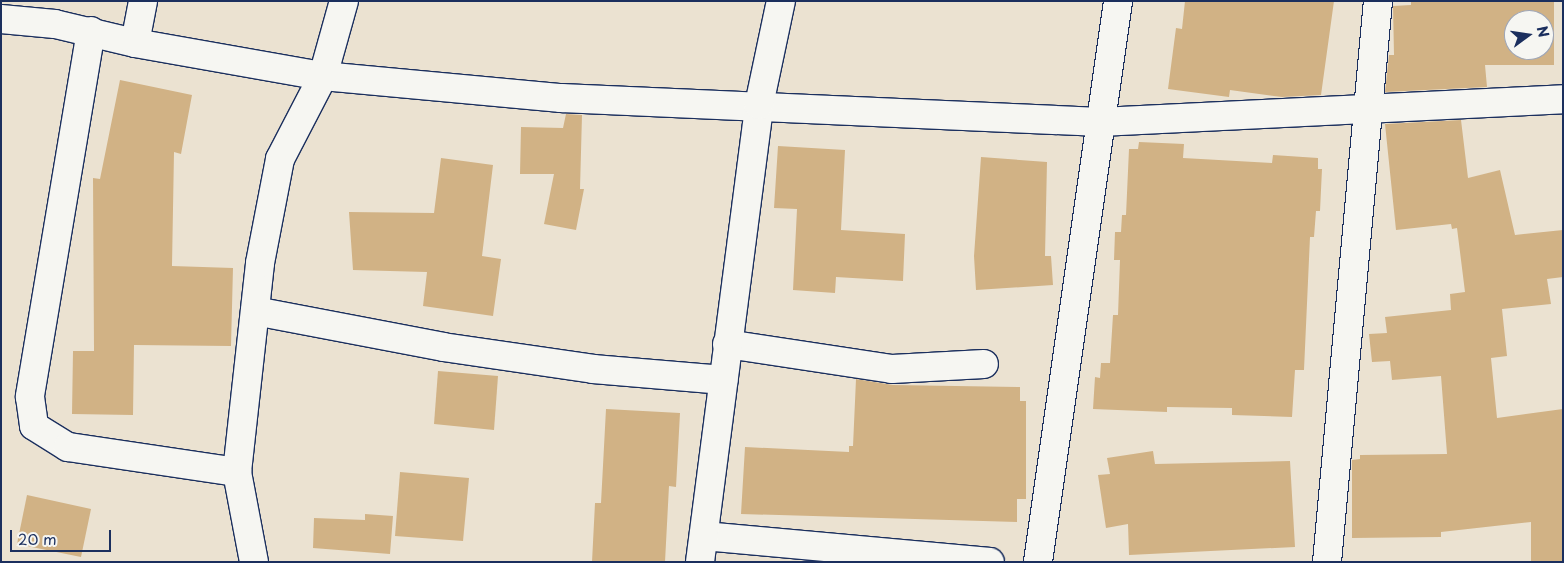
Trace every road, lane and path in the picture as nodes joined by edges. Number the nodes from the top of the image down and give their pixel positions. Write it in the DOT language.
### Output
graph roads {
  1 [pos="143,1"];
  2 [pos="344,1"];
  3 [pos="781,1"];
  4 [pos="1118,1"];
  5 [pos="1378,1"];
  6 [pos="1,19"];
  7 [pos="91,31"];
  8 [pos="135,43"];
  9 [pos="323,76"];
  10 [pos="1563,98"];
  11 [pos="759,105"];
  12 [pos="1368,107"];
  13 [pos="1100,122"];
  14 [pos="255,311"];
  15 [pos="727,344"];
  16 [pos="984,364"];
  17 [pos="724,380"];
  18 [pos="237,472"];
  19 [pos="702,549"];
  20 [pos="254,562"];
  21 [pos="990,562"];
  22 [pos="1038,562"];
  23 [pos="1327,562"];
  1 -- 8 [label="street"];
  2 -- 9 [label="street"];
  3 -- 11 [label="street"];
  4 -- 13 [label="street"];
  5 -- 12 [label="street"];
  6 -- 7 [label="street"];
  7 -- 8 [label="street"];
  7 -- 18 [label="street"];
  8 -- 9 [label="street"];
  9 -- 11 [label="street"];
  9 -- 14 [label="street"];
  10 -- 12 [label="street"];
  11 -- 13 [label="street"];
  11 -- 15 [label="street"];
  12 -- 13 [label="street"];
  12 -- 23 [label="street"];
  13 -- 22 [label="street"];
  14 -- 17 [label="street"];
  14 -- 18 [label="street"];
  15 -- 16 [label="street"];
  15 -- 17 [label="street"];
  17 -- 19 [label="street"];
  18 -- 20 [label="street"];
  19 -- 21 [label="street"];
}
